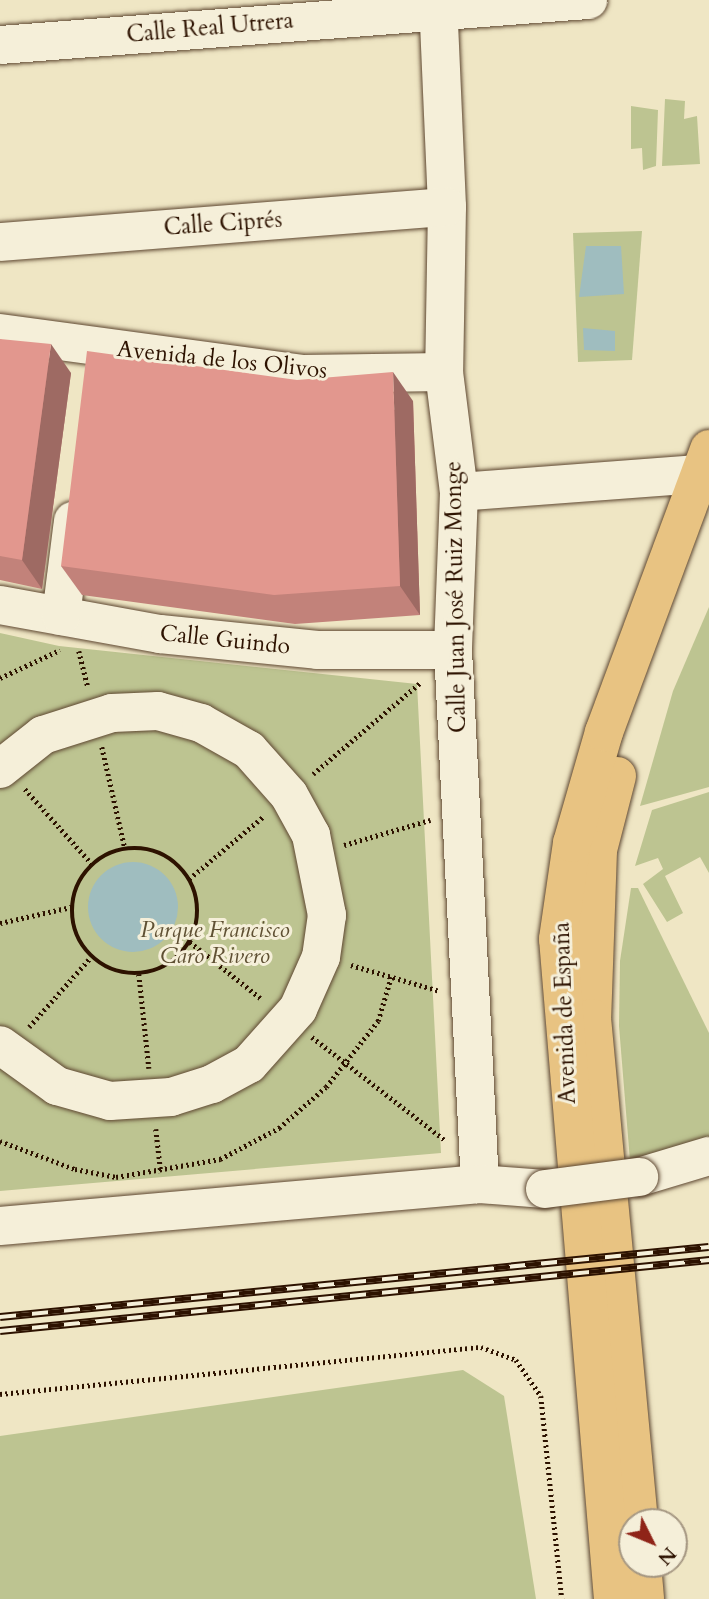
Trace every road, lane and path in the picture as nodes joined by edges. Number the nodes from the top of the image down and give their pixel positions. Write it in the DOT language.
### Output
graph roads {
  1 [pos="588,0"];
  2 [pos="438,5"];
  3 [pos="0,45"];
  4 [pos="447,207"];
  5 [pos="0,242"];
  6 [pos="0,333"];
  7 [pos="95,345"];
  8 [pos="444,372"];
  9 [pos="90,386"];
  10 [pos="706,464"];
  11 [pos="78,481"];
  12 [pos="459,492"];
  13 [pos="709,517"];
  14 [pos="0,605"];
  15 [pos="69,630"];
  16 [pos="453,650"];
  17 [pos="0,678"];
  18 [pos="2,767"];
  19 [pos="289,795"];
  20 [pos="461,811"];
  21 [pos="316,853"];
  22 [pos="92,864"];
  23 [pos="190,879"];
  24 [pos="71,907"];
  25 [pos="0,923"];
  26 [pos="190,942"];
  27 [pos="91,957"];
  28 [pos="321,957"];
  29 [pos="391,977"];
  30 [pos="471,1000"];
  31 [pos="290,1020"];
  32 [pos="3,1049"];
  33 [pos="347,1065"];
  34 [pos="0,1140"];
  35 [pos="709,1156"];
  36 [pos="479,1165"];
  37 [pos="0,1226"];
  38 [pos="0,1394"];
  39 [pos="638,1508"];
  40 [pos="643,1578"];
  41 [pos="562,1599"];
  42 [pos="613,1599"];
  43 [pos="645,1599"];
  1 -- 2 [label="street, Calle Real Utrera"];
  2 -- 3 [label="street, Calle Real Utrera"];
  2 -- 4 [label="street, Calle Juan José Ruiz Monge"];
  4 -- 5 [label="street, Calle Ciprés"];
  4 -- 8 [label="street, Calle Juan José Ruiz Monge"];
  6 -- 7 [label="street, Avenida de los Olivos"];
  7 -- 8 [label="street, Avenida de los Olivos"];
  7 -- 9 [label="street"];
  8 -- 12 [label="street, Calle Juan José Ruiz Monge"];
  10 -- 12 [label="street"];
  10 -- 42 [label="main road, Avenida de España"];
  11 -- 15 [label="street"];
  12 -- 16 [label="street, Calle Juan José Ruiz Monge"];
  13 -- 39 [label="main road, Avenida de España"];
  14 -- 15 [label="street, Calle Guindo"];
  15 -- 16 [label="street, Calle Guindo"];
  15 -- 17 [label="path"];
  16 -- 19 [label="path"];
  16 -- 20 [label="street, Calle Juan José Ruiz Monge"];
  18 -- 19 [label="street"];
  18 -- 22 [label="path"];
  19 -- 21 [label="street"];
  19 -- 23 [label="path"];
  20 -- 21 [label="path"];
  20 -- 30 [label="street, Calle Juan José Ruiz Monge"];
  21 -- 28 [label="street"];
  22 -- 23 [label="path"];
  22 -- 24 [label="path"];
  23 -- 26 [label="path"];
  24 -- 25 [label="path"];
  24 -- 27 [label="path"];
  26 -- 27 [label="path"];
  26 -- 31 [label="path"];
  27 -- 32 [label="path"];
  28 -- 29 [label="path"];
  28 -- 31 [label="street"];
  29 -- 30 [label="path"];
  29 -- 33 [label="path"];
  30 -- 36 [label="street, Calle Juan José Ruiz Monge"];
  31 -- 32 [label="street"];
  31 -- 33 [label="path"];
  33 -- 34 [label="path"];
  33 -- 36 [label="path"];
  35 -- 36 [label="street, bridge"];
  36 -- 37 [label="street"];
  38 -- 41 [label="path"];
  40 -- 43 [label="main road"];
}
